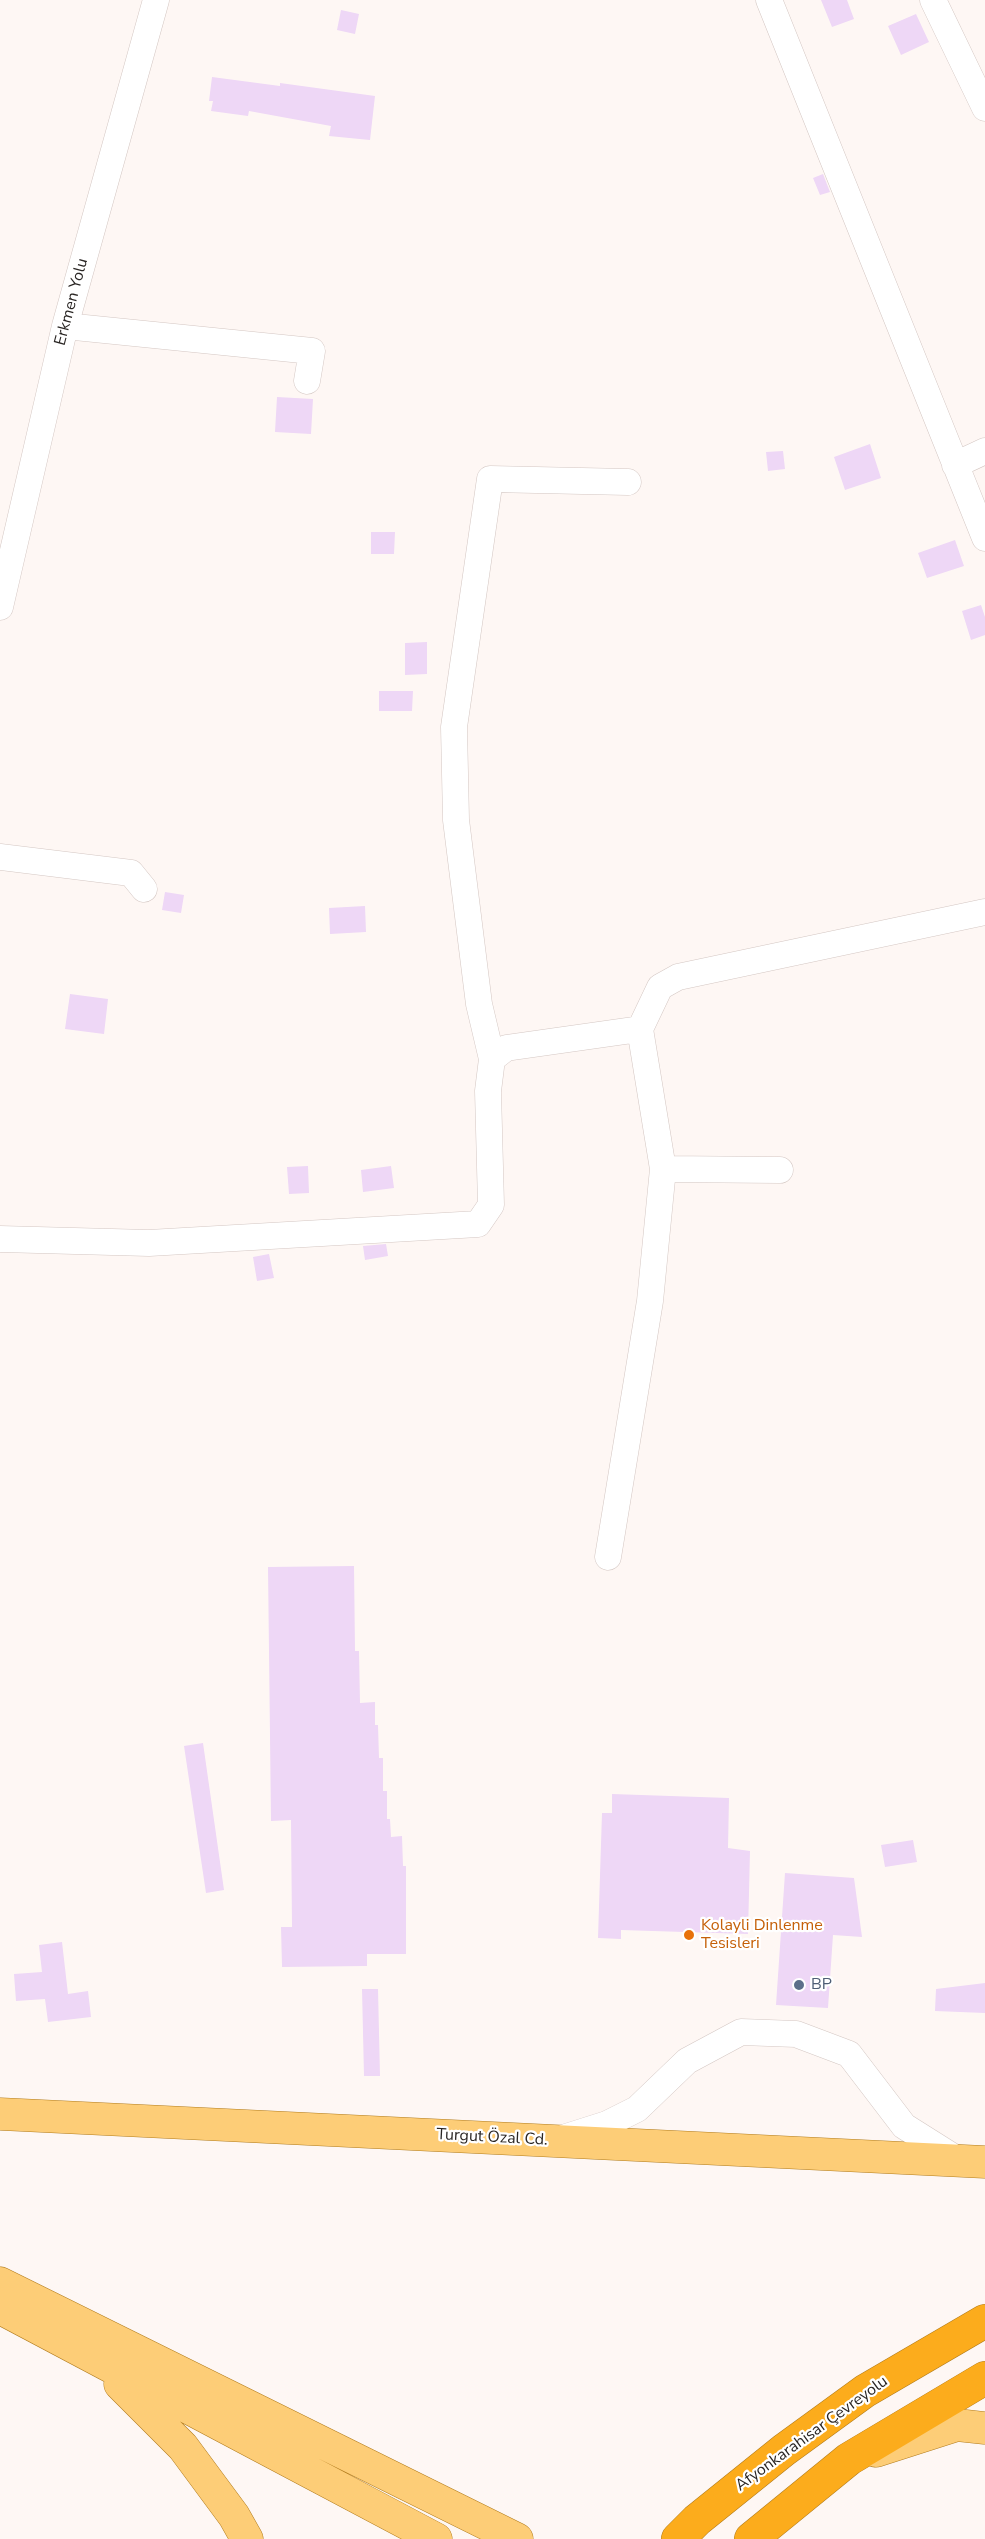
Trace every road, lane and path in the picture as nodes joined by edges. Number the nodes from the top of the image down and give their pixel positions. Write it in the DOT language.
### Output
graph roads {
  1 [pos="155,0"];
  2 [pos="769,0"];
  3 [pos="933,0"];
  4 [pos="985,108"];
  5 [pos="64,326"];
  6 [pos="307,381"];
  7 [pos="985,451"];
  8 [pos="955,465"];
  9 [pos="628,482"];
  10 [pos="985,537"];
  11 [pos="0,607"];
  12 [pos="0,857"];
  13 [pos="144,889"];
  14 [pos="985,912"];
  15 [pos="640,1029"];
  16 [pos="492,1059"];
  17 [pos="663,1169"];
  18 [pos="780,1170"];
  19 [pos="0,1239"];
  20 [pos="608,1557"];
  21 [pos="0,2114"];
  22 [pos="552,2141"];
  23 [pos="972,2161"];
  24 [pos="0,2283"];
  25 [pos="0,2308"];
  26 [pos="985,2321"];
  27 [pos="100,2360"];
  28 [pos="985,2378"];
  29 [pos="985,2428"];
  30 [pos="849,2459"];
  31 [pos="688,2530"];
  32 [pos="247,2539"];
  33 [pos="436,2539"];
  34 [pos="517,2539"];
  35 [pos="751,2539"];
  1 -- 5 [label="street, Erkmen Yolu"];
  2 -- 8 [label="street"];
  3 -- 4 [label="street"];
  5 -- 6 [label="street"];
  5 -- 11 [label="street, Erkmen Yolu"];
  7 -- 8 [label="street"];
  8 -- 10 [label="street"];
  9 -- 16 [label="street"];
  12 -- 13 [label="street"];
  14 -- 15 [label="street"];
  15 -- 16 [label="street"];
  15 -- 17 [label="street"];
  16 -- 19 [label="street"];
  17 -- 18 [label="street"];
  17 -- 20 [label="street"];
  21 -- 22 [label="main road, Turgut Özal Cd."];
  22 -- 23 [label="main road, Turgut Özal Cd."];
  22 -- 23 [label="street"];
  24 -- 34 [label="main road"];
  25 -- 27 [label="main road"];
  26 -- 31 [label="highway, Afyonkarahisar Çevreyolu"];
  27 -- 32 [label="main road"];
  27 -- 33 [label="main road"];
  28 -- 30 [label="highway"];
  29 -- 30 [label="main road"];
  30 -- 35 [label="highway"];
}
